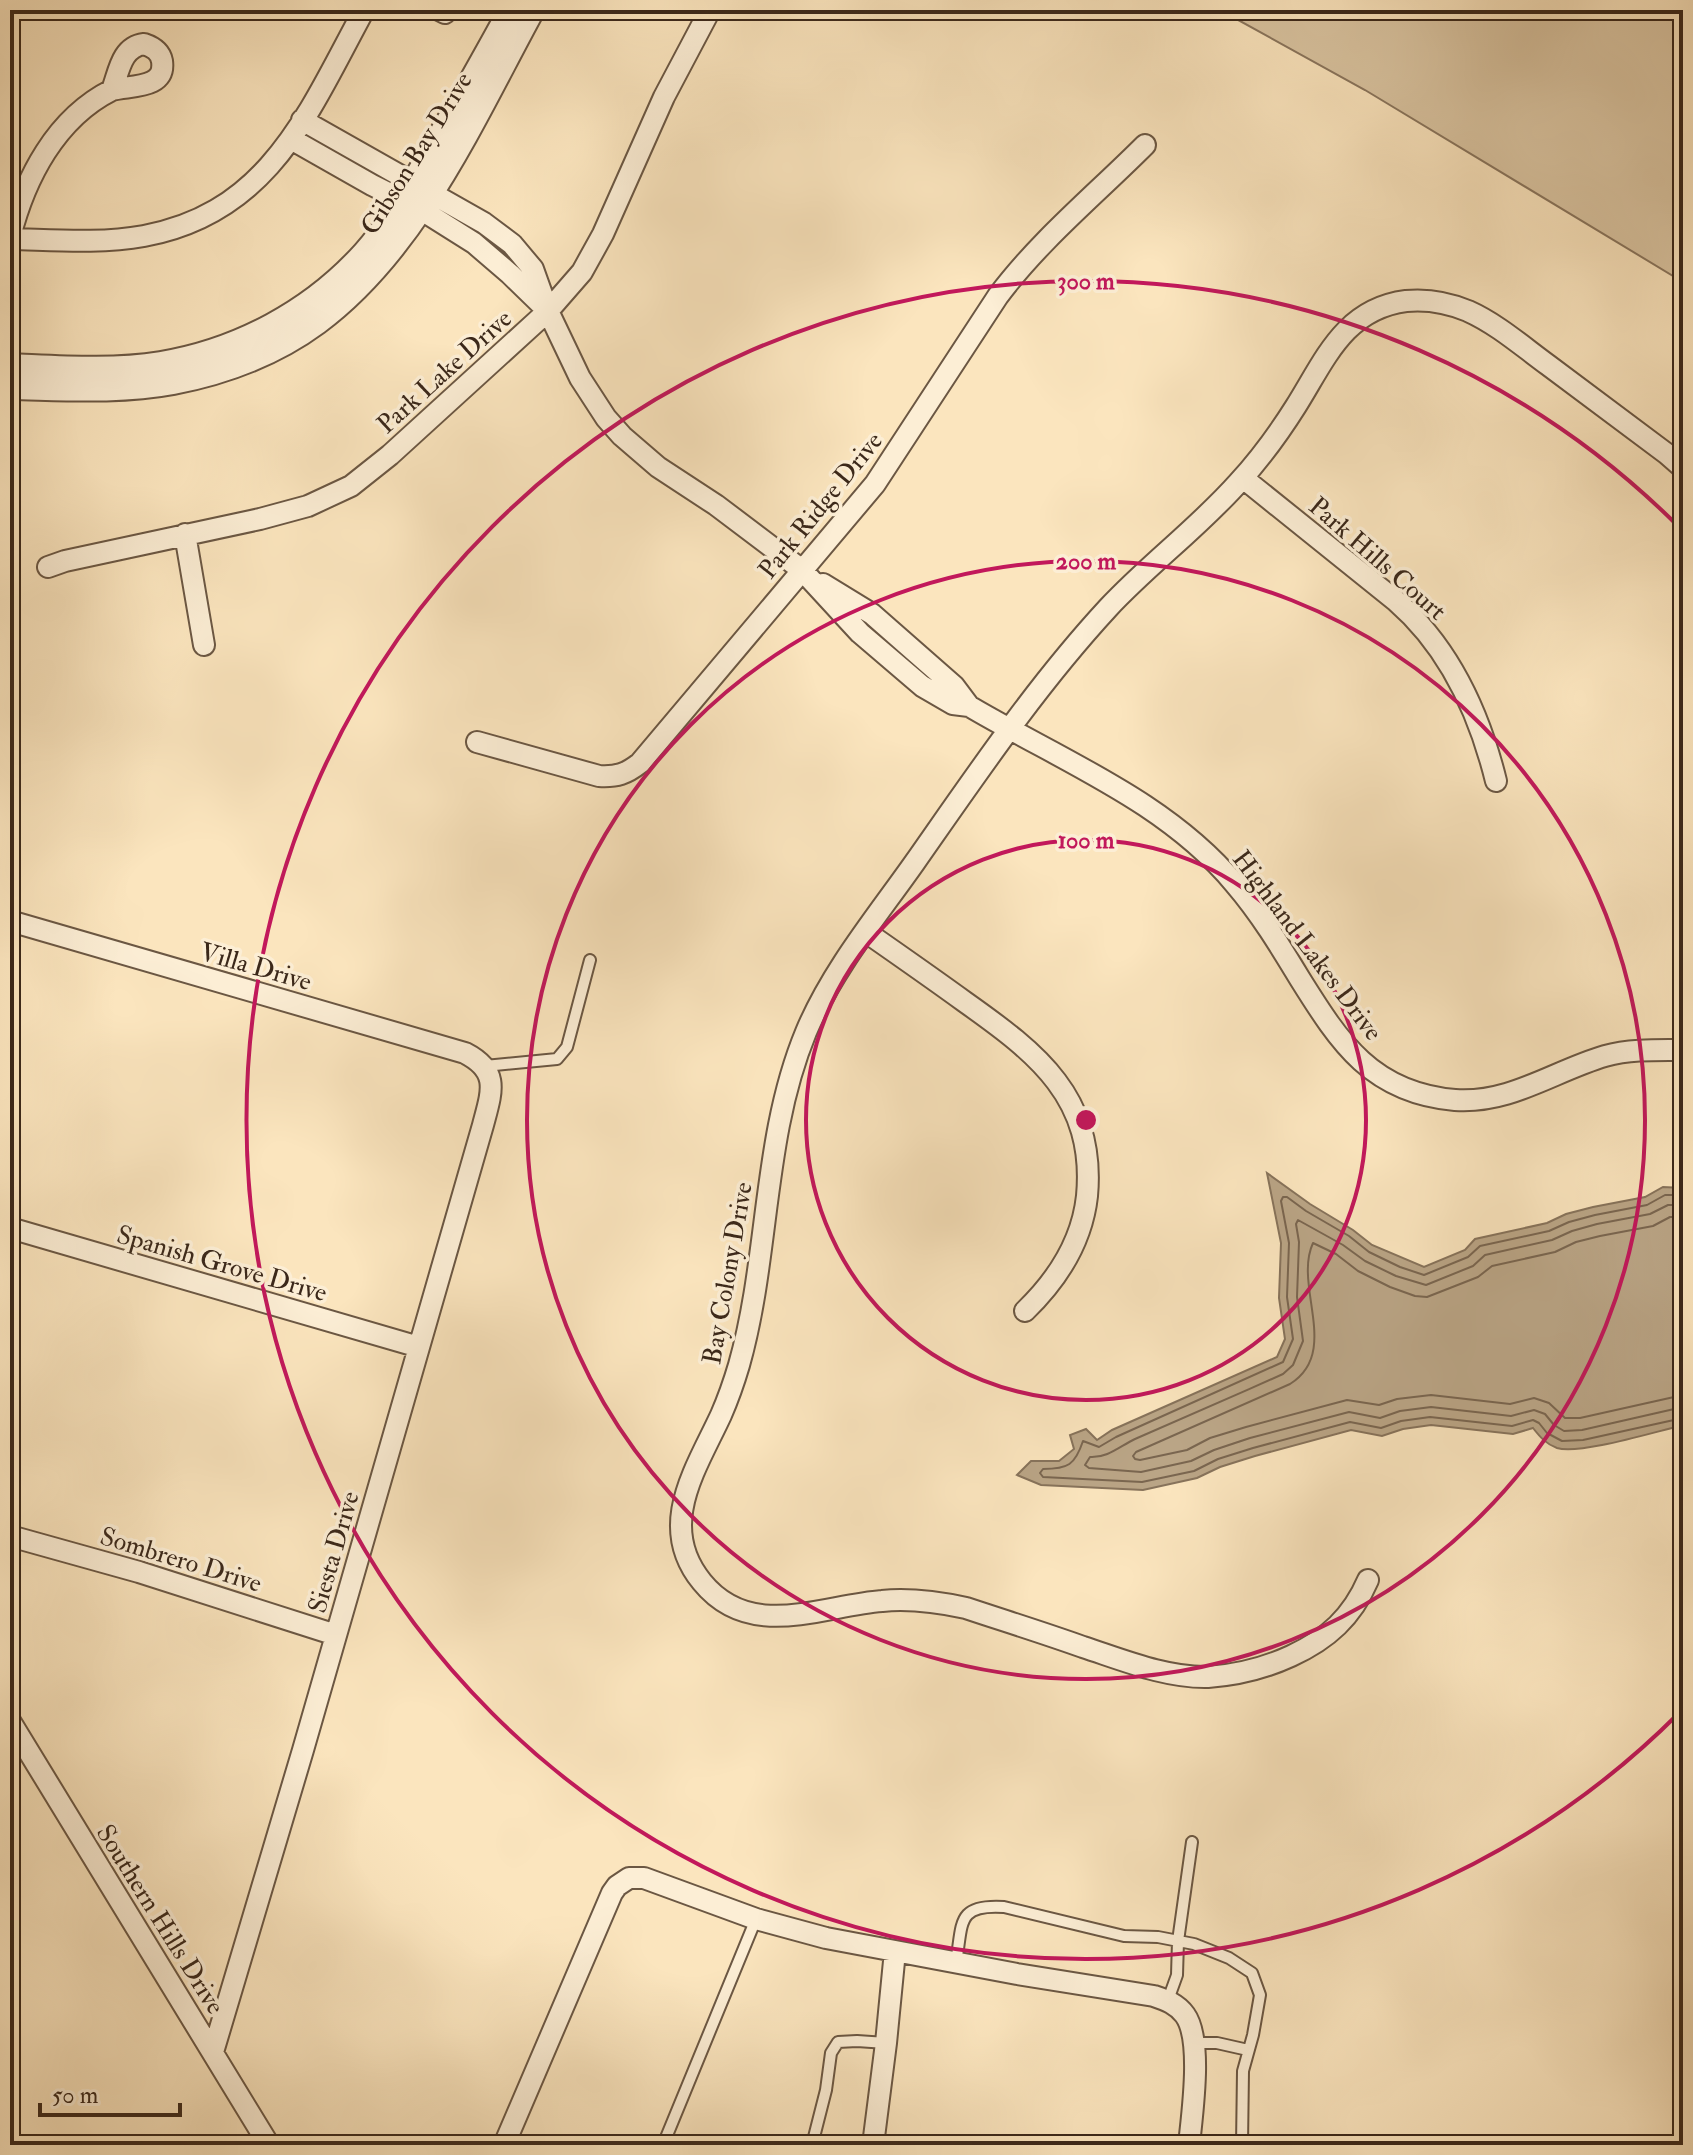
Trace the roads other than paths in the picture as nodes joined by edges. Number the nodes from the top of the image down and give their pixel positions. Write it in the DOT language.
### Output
graph roads {
  1 [pos="511,10"];
  2 [pos="532,10"];
  3 [pos="710,10"];
  4 [pos="356,13"];
  5 [pos="112,90"];
  6 [pos="302,120"];
  7 [pos="291,139"];
  8 [pos="1145,145"];
  9 [pos="416,196"];
  10 [pos="10,238"];
  11 [pos="548,311"];
  12 [pos="10,366"];
  13 [pos="10,387"];
  14 [pos="1683,468"];
  15 [pos="1243,478"];
  16 [pos="185,534"];
  17 [pos="48,567"];
  18 [pos="802,570"];
  19 [pos="907,644"];
  20 [pos="204,645"];
  21 [pos="893,661"];
  22 [pos="969,706"];
  23 [pos="1009,729"];
  24 [pos="477,742"];
  25 [pos="1496,781"];
  26 [pos="10,921"];
  27 [pos="866,932"];
  28 [pos="590,960"];
  29 [pos="1683,1050"];
  30 [pos="485,1066"];
  31 [pos="10,1228"];
  32 [pos="1025,1311"];
  33 [pos="419,1347"];
  34 [pos="10,1536"];
  35 [pos="1368,1580"];
  36 [pos="336,1635"];
  37 [pos="10,1721"];
  38 [pos="1192,1842"];
  39 [pos="756,1919"];
  40 [pos="1178,1941"];
  41 [pos="895,1951"];
  42 [pos="956,1962"];
  43 [pos="1168,2000"];
  44 [pos="886,2043"];
  45 [pos="1193,2043"];
  46 [pos="1248,2050"];
  47 [pos="213,2052"];
  48 [pos="269,2145"];
  49 [pos="504,2145"];
  50 [pos="663,2145"];
  51 [pos="812,2145"];
  52 [pos="873,2145"];
  53 [pos="1189,2145"];
  54 [pos="1242,2145"];
  1 -- 9 [label="street, Gibson Bay Drive"];
  2 -- 9 [label="street, Gibson Bay Drive"];
  3 -- 11 [label="street, Park Lake Drive"];
  4 -- 6 [label="street"];
  5 -- 10 [label="street"];
  6 -- 7 [label="street"];
  6 -- 9 [label="street"];
  7 -- 9 [label="street"];
  7 -- 10 [label="street"];
  8 -- 18 [label="street, Park Ridge Drive"];
  9 -- 11 [label="street, Highland Lakes Drive"];
  9 -- 12 [label="street, Gibson Bay Drive"];
  9 -- 13 [label="street, Gibson Bay Drive"];
  11 -- 16 [label="street, Park Lake Drive"];
  11 -- 18 [label="street, Highland Lakes Drive"];
  14 -- 15 [label="street"];
  15 -- 23 [label="street"];
  15 -- 25 [label="street, Park Hills Court"];
  16 -- 17 [label="street, Park Lake Drive"];
  16 -- 20 [label="street"];
  18 -- 19 [label="street, Highland Lakes Drive"];
  18 -- 21 [label="street, Highland Lakes Drive"];
  18 -- 24 [label="street, Park Ridge Drive"];
  19 -- 21 [label="street"];
  19 -- 22 [label="street, Highland Lakes Drive"];
  21 -- 22 [label="street, Highland Lakes Drive"];
  22 -- 23 [label="street, Highland Lakes Drive"];
  23 -- 27 [label="street, Bay Colony Drive"];
  23 -- 29 [label="street, Highland Lakes Drive"];
  26 -- 30 [label="street, Villa Drive"];
  27 -- 32 [label="street"];
  27 -- 35 [label="street, Bay Colony Drive"];
  28 -- 30 [label="lane"];
  30 -- 33 [label="street, Siesta Drive"];
  31 -- 33 [label="street, Spanish Grove Drive"];
  33 -- 36 [label="street, Siesta Drive"];
  34 -- 36 [label="street, Sombrero Drive"];
  36 -- 47 [label="street, Siesta Drive"];
  37 -- 47 [label="street, Southern Hills Drive"];
  38 -- 40 [label="lane"];
  39 -- 41 [label="street"];
  39 -- 49 [label="street"];
  39 -- 50 [label="lane"];
  40 -- 42 [label="lane"];
  40 -- 43 [label="lane"];
  40 -- 46 [label="lane"];
  41 -- 42 [label="street"];
  41 -- 44 [label="street"];
  42 -- 43 [label="street"];
  43 -- 45 [label="street"];
  44 -- 51 [label="lane"];
  44 -- 52 [label="street"];
  45 -- 46 [label="lane"];
  45 -- 53 [label="street"];
  46 -- 54 [label="lane"];
  47 -- 48 [label="street, Southern Hills Drive"];
}
